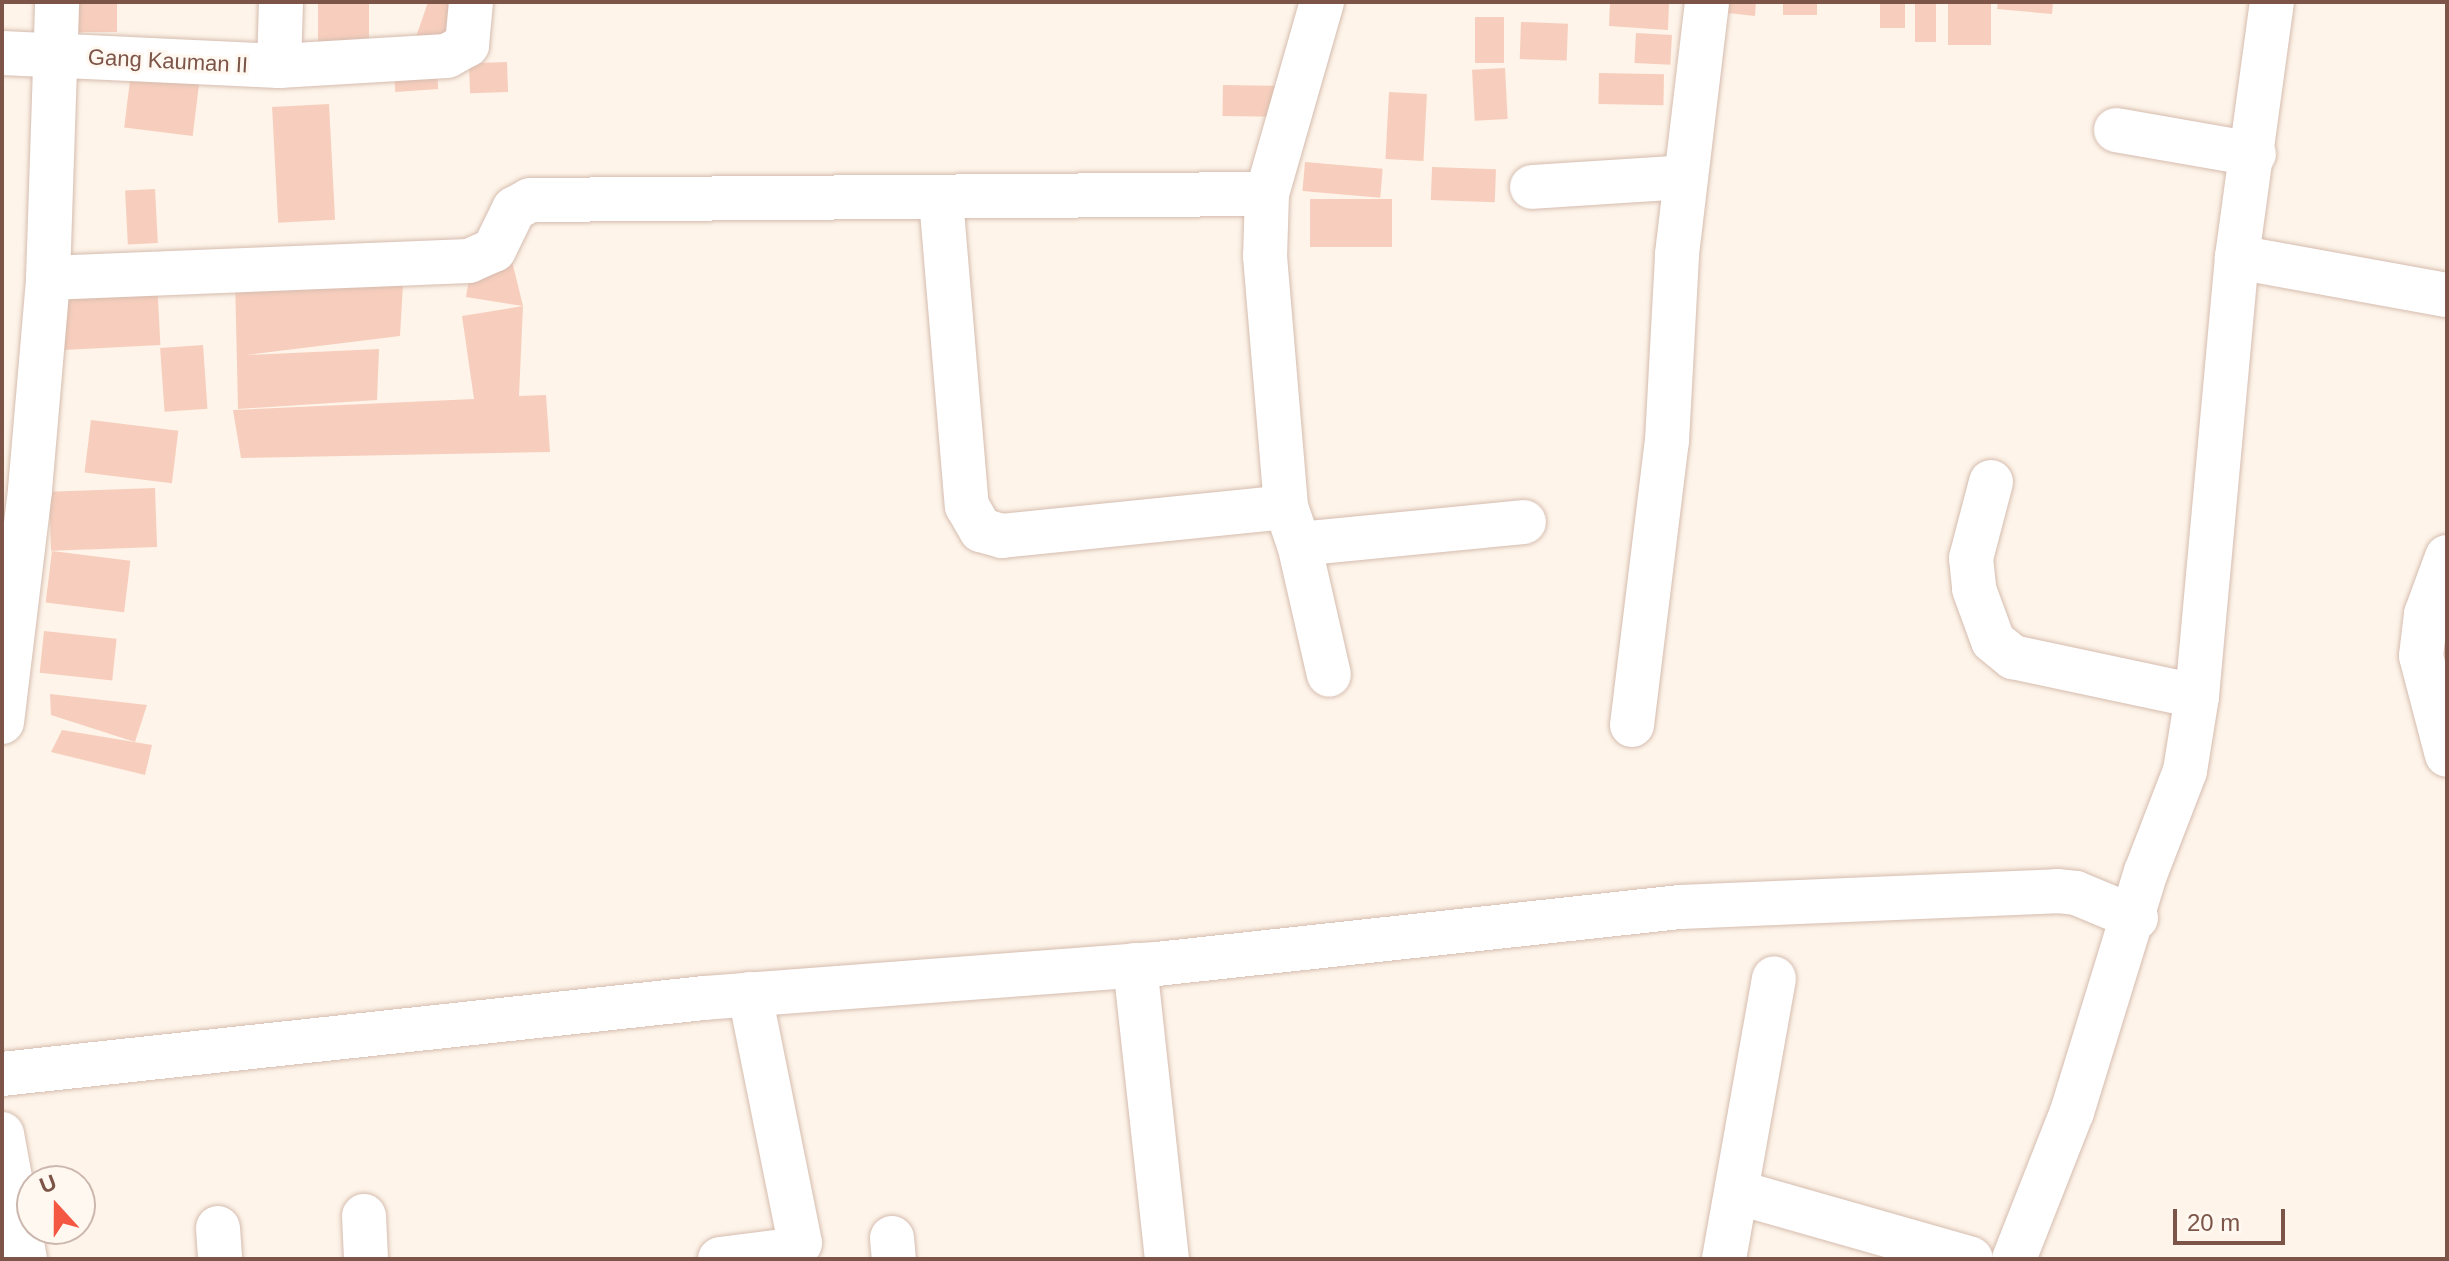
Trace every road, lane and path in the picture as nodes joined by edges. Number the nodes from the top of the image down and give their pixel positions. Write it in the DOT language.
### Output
graph roads {
  1 [pos="57,2"];
  2 [pos="281,2"];
  3 [pos="471,2"];
  4 [pos="1322,2"];
  5 [pos="1707,2"];
  6 [pos="2272,2"];
  7 [pos="2,53"];
  8 [pos="56,55"];
  9 [pos="279,66"];
  10 [pos="2116,130"];
  11 [pos="2254,154"];
  12 [pos="1686,177"];
  13 [pos="1532,187"];
  14 [pos="1267,194"];
  15 [pos="941,199"];
  16 [pos="2237,257"];
  17 [pos="48,278"];
  18 [pos="2447,295"];
  19 [pos="1991,482"];
  20 [pos="16,488"];
  21 [pos="1524,522"];
  22 [pos="1292,525"];
  23 [pos="2447,557"];
  24 [pos="1329,675"];
  25 [pos="2197,696"];
  26 [pos="2,722"];
  27 [pos="1632,725"];
  28 [pos="2447,755"];
  29 [pos="2136,918"];
  30 [pos="1135,965"];
  31 [pos="1774,978"];
  32 [pos="750,994"];
  33 [pos="2,1074"];
  34 [pos="2,1134"];
  35 [pos="1740,1193"];
  36 [pos="364,1216"];
  37 [pos="25,1259"];
  38 [pos="366,1259"];
  39 [pos="720,1259"];
  40 [pos="1167,1259"];
  41 [pos="1724,1259"];
  42 [pos="1971,1259"];
  43 [pos="2014,1259"];
  1 -- 8 [label="street"];
  2 -- 9 [label="street"];
  3 -- 9 [label="street, Gang Kauman II"];
  4 -- 14 [label="street"];
  5 -- 12 [label="street"];
  6 -- 11 [label="street"];
  7 -- 8 [label="street, Gang Kauman II"];
  8 -- 9 [label="street, Gang Kauman II"];
  8 -- 17 [label="street"];
  10 -- 11 [label="street"];
  11 -- 16 [label="street"];
  12 -- 13 [label="street"];
  12 -- 27 [label="street"];
  14 -- 15 [label="street"];
  14 -- 22 [label="street"];
  15 -- 17 [label="street"];
  15 -- 22 [label="street"];
  16 -- 18 [label="street"];
  16 -- 25 [label="street"];
  17 -- 20 [label="street"];
  19 -- 25 [label="street"];
  20 -- 26 [label="street"];
  21 -- 22 [label="street"];
  22 -- 24 [label="street"];
  23 -- 28 [label="street"];
  25 -- 29 [label="street"];
  29 -- 30 [label="street"];
  29 -- 43 [label="street"];
  30 -- 32 [label="street"];
  30 -- 40 [label="street"];
  31 -- 35 [label="street"];
  32 -- 33 [label="street"];
  32 -- 39 [label="street"];
  34 -- 37 [label="street"];
  35 -- 41 [label="street"];
  35 -- 42 [label="street"];
  36 -- 38 [label="street"];
}
